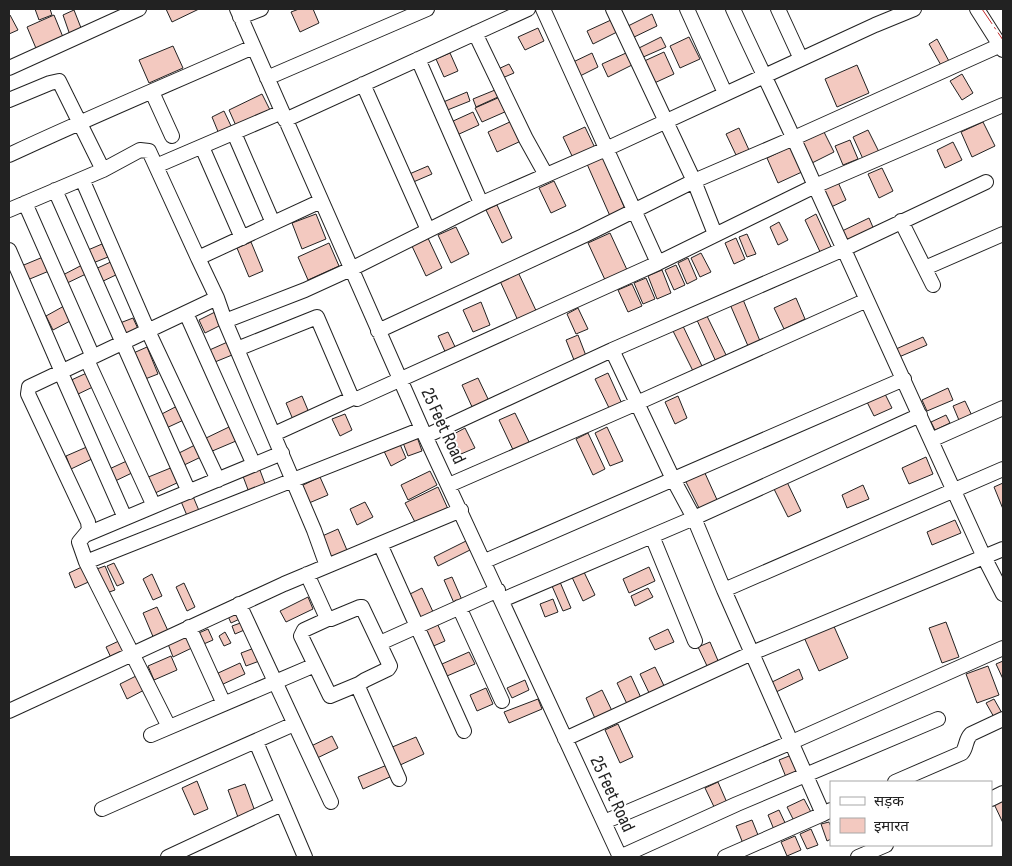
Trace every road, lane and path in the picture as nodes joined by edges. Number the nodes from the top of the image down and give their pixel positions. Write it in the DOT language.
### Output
graph roads {
  1 [pos="139,9"];
  2 [pos="261,9"];
  3 [pos="427,9"];
  4 [pos="528,9"];
  5 [pos="543,9"];
  6 [pos="612,9"];
  7 [pos="687,9"];
  8 [pos="733,9"];
  9 [pos="778,9"];
  10 [pos="914,9"];
  11 [pos="977,9"];
  12 [pos="239,13"];
  13 [pos="475,33"];
  14 [pos="1002,46"];
  15 [pos="254,47"];
  16 [pos="418,59"];
  17 [pos="800,59"];
  18 [pos="9,68"];
  19 [pos="763,76"];
  20 [pos="267,78"];
  21 [pos="363,84"];
  22 [pos="152,92"];
  23 [pos="725,93"];
  24 [pos="9,100"];
  25 [pos="1003,105"];
  26 [pos="284,116"];
  27 [pos="667,121"];
  28 [pos="80,122"];
  29 [pos="234,133"];
  30 [pos="172,136"];
  31 [pos="794,138"];
  32 [pos="202,147"];
  33 [pos="606,149"];
  34 [pos="9,155"];
  35 [pos="156,166"];
  36 [pos="103,170"];
  37 [pos="546,175"];
  38 [pos="82,179"];
  39 [pos="694,181"];
  40 [pos="986,182"];
  41 [pos="815,186"];
  42 [pos="55,190"];
  43 [pos="321,201"];
  44 [pos="25,203"];
  45 [pos="481,204"];
  46 [pos="9,210"];
  47 [pos="635,210"];
  48 [pos="901,221"];
  49 [pos="273,223"];
  50 [pos="428,230"];
  51 [pos="715,234"];
  52 [pos="1003,234"];
  53 [pos="242,238"];
  54 [pos="844,249"];
  55 [pos="9,250"];
  56 [pos="198,258"];
  57 [pos="658,263"];
  58 [pos="925,268"];
  59 [pos="351,269"];
  60 [pos="933,285"];
  61 [pos="217,298"];
  62 [pos="867,300"];
  63 [pos="186,313"];
  64 [pos="226,321"];
  65 [pos="148,330"];
  66 [pos="378,331"];
  67 [pos="122,342"];
  68 [pos="237,349"];
  69 [pos="612,350"];
  70 [pos="90,358"];
  71 [pos="61,373"];
  72 [pos="904,379"];
  73 [pos="400,380"];
  74 [pos="353,398"];
  75 [pos="637,404"];
  76 [pos="1003,408"];
  77 [pos="920,415"];
  78 [pos="424,433"];
  79 [pos="274,434"];
  80 [pos="931,440"];
  81 [pos="282,453"];
  82 [pos="254,465"];
  83 [pos="1003,469"];
  84 [pos="293,479"];
  85 [pos="673,479"];
  86 [pos="218,480"];
  87 [pos="449,485"];
  88 [pos="955,491"];
  89 [pos="189,492"];
  90 [pos="154,506"];
  91 [pos="461,510"];
  92 [pos="125,518"];
  93 [pos="694,518"];
  94 [pos="85,534"];
  95 [pos="652,536"];
  96 [pos="380,544"];
  97 [pos="1003,549"];
  98 [pos="984,556"];
  99 [pos="485,561"];
  100 [pos="86,562"];
  101 [pos="327,566"];
  102 [pos="307,574"];
  103 [pos="724,590"];
  104 [pos="1003,594"];
  105 [pos="500,595"];
  106 [pos="239,604"];
  107 [pos="459,607"];
  108 [pos="328,619"];
  109 [pos="417,626"];
  110 [pos="189,628"];
  111 [pos="695,641"];
  112 [pos="380,644"];
  113 [pos="1003,648"];
  114 [pos="133,653"];
  115 [pos="752,653"];
  116 [pos="315,664"];
  117 [pos="275,682"];
  118 [pos="359,684"];
  119 [pos="502,702"];
  120 [pos="224,704"];
  121 [pos="9,710"];
  122 [pos="938,718"];
  123 [pos="1003,719"];
  124 [pos="294,724"];
  125 [pos="169,727"];
  126 [pos="464,731"];
  127 [pos="151,735"];
  128 [pos="565,739"];
  129 [pos="256,742"];
  130 [pos="792,742"];
  131 [pos="806,776"];
  132 [pos="399,779"];
  133 [pos="897,781"];
  134 [pos="331,802"];
  135 [pos="282,804"];
  136 [pos="102,809"];
  137 [pos="827,812"];
  138 [pos="604,822"];
  139 [pos="884,846"];
  140 [pos="301,856"];
  141 [pos="168,857"];
  142 [pos="620,857"];
  143 [pos="725,857"];
  144 [pos="858,857"];
  1 -- 18 [label="street"];
  2 -- 12 [label="street"];
  3 -- 20 [label="street"];
  4 -- 13 [label="street"];
  5 -- 33 [label="street"];
  6 -- 27 [label="street"];
  7 -- 23 [label="street"];
  8 -- 19 [label="street"];
  9 -- 17 [label="street"];
  10 -- 17 [label="street"];
  11 -- 14 [label="street"];
  12 -- 15 [label="street, 25 Feet Road"];
  13 -- 16 [label="street"];
  13 -- 37 [label="street"];
  14 -- 31 [label="street"];
  15 -- 20 [label="street, 25 Feet Road"];
  15 -- 22 [label="street"];
  16 -- 21 [label="street"];
  16 -- 45 [label="street"];
  17 -- 19 [label="street"];
  19 -- 23 [label="street"];
  19 -- 31 [label="street"];
  20 -- 26 [label="street, 25 Feet Road"];
  21 -- 26 [label="street"];
  21 -- 50 [label="street"];
  22 -- 28 [label="street"];
  22 -- 30 [label="street"];
  23 -- 27 [label="street"];
  24 -- 28 [label="street"];
  25 -- 41 [label="street"];
  26 -- 29 [label="street"];
  26 -- 43 [label="street, 25 Feet Road"];
  27 -- 33 [label="street"];
  27 -- 39 [label="street"];
  28 -- 34 [label="street"];
  28 -- 36 [label="street"];
  29 -- 32 [label="street"];
  29 -- 49 [label="street"];
  31 -- 39 [label="street"];
  31 -- 41 [label="street"];
  32 -- 35 [label="street"];
  32 -- 53 [label="street"];
  33 -- 37 [label="street"];
  33 -- 47 [label="street"];
  35 -- 36 [label="street"];
  35 -- 56 [label="street"];
  36 -- 38 [label="street"];
  37 -- 45 [label="street"];
  38 -- 42 [label="street"];
  38 -- 65 [label="street"];
  39 -- 47 [label="street"];
  39 -- 51 [label="street"];
  40 -- 48 [label="street"];
  41 -- 51 [label="street"];
  41 -- 54 [label="street"];
  42 -- 44 [label="street"];
  42 -- 67 [label="street"];
  43 -- 49 [label="street"];
  43 -- 59 [label="street, 25 Feet Road"];
  44 -- 46 [label="street"];
  44 -- 70 [label="street"];
  45 -- 50 [label="street"];
  47 -- 57 [label="street"];
  47 -- 66 [label="street"];
  48 -- 54 [label="street"];
  48 -- 58 [label="street"];
  49 -- 53 [label="street"];
  50 -- 59 [label="street"];
  51 -- 57 [label="street"];
  52 -- 58 [label="street"];
  53 -- 56 [label="street"];
  54 -- 62 [label="street"];
  54 -- 69 [label="street"];
  55 -- 71 [label="street"];
  56 -- 61 [label="street"];
  57 -- 73 [label="street"];
  58 -- 60 [label="street"];
  59 -- 64 [label="street"];
  59 -- 66 [label="street, 25 Feet Road"];
  61 -- 63 [label="street"];
  61 -- 64 [label="street"];
  62 -- 72 [label="street"];
  62 -- 75 [label="street"];
  63 -- 65 [label="street"];
  63 -- 82 [label="street"];
  64 -- 68 [label="street"];
  65 -- 67 [label="street"];
  65 -- 86 [label="street"];
  66 -- 73 [label="street, 25 Feet Road"];
  67 -- 70 [label="street"];
  67 -- 89 [label="street"];
  68 -- 74 [label="street"];
  68 -- 79 [label="street"];
  69 -- 75 [label="street"];
  69 -- 78 [label="street"];
  70 -- 71 [label="street"];
  70 -- 90 [label="street"];
  71 -- 92 [label="street"];
  71 -- 94 [label="street"];
  72 -- 77 [label="street"];
  72 -- 85 [label="street"];
  73 -- 74 [label="street"];
  73 -- 78 [label="street, 25 Feet Road"];
  74 -- 79 [label="street"];
  75 -- 85 [label="street"];
  75 -- 87 [label="street"];
  76 -- 80 [label="street"];
  77 -- 80 [label="street"];
  77 -- 93 [label="street"];
  78 -- 84 [label="street"];
  78 -- 87 [label="street, 25 Feet Road"];
  79 -- 81 [label="street"];
  80 -- 88 [label="street"];
  81 -- 82 [label="street"];
  81 -- 84 [label="street"];
  82 -- 86 [label="street"];
  83 -- 88 [label="street"];
  84 -- 100 [label="street"];
  84 -- 101 [label="street"];
  85 -- 93 [label="street"];
  85 -- 99 [label="street"];
  86 -- 89 [label="street"];
  87 -- 91 [label="street, 25 Feet Road"];
  88 -- 98 [label="street"];
  88 -- 103 [label="street"];
  89 -- 90 [label="street"];
  90 -- 92 [label="street"];
  91 -- 96 [label="street"];
  91 -- 99 [label="street, 25 Feet Road"];
  92 -- 94 [label="street"];
  93 -- 95 [label="street"];
  93 -- 103 [label="street"];
  94 -- 100 [label="street"];
  95 -- 105 [label="street"];
  95 -- 111 [label="street"];
  96 -- 101 [label="street"];
  96 -- 109 [label="street"];
  97 -- 98 [label="street"];
  98 -- 104 [label="street"];
  98 -- 115 [label="street"];
  99 -- 105 [label="street, 25 Feet Road"];
  100 -- 114 [label="street"];
  101 -- 102 [label="street"];
  102 -- 106 [label="street"];
  102 -- 108 [label="street"];
  103 -- 115 [label="street"];
  105 -- 107 [label="street"];
  105 -- 128 [label="street, 25 Feet Road"];
  106 -- 110 [label="street"];
  106 -- 117 [label="street"];
  107 -- 109 [label="street"];
  107 -- 119 [label="street"];
  108 -- 112 [label="street"];
  108 -- 116 [label="street"];
  109 -- 112 [label="street"];
  109 -- 126 [label="street"];
  110 -- 114 [label="street"];
  110 -- 120 [label="street"];
  112 -- 118 [label="street"];
  113 -- 130 [label="street"];
  114 -- 121 [label="street"];
  114 -- 125 [label="street"];
  115 -- 128 [label="street"];
  115 -- 130 [label="street"];
  116 -- 117 [label="street"];
  116 -- 118 [label="street"];
  117 -- 120 [label="street"];
  117 -- 124 [label="street"];
  118 -- 132 [label="street"];
  120 -- 125 [label="street"];
  122 -- 131 [label="street"];
  123 -- 133 [label="street"];
  124 -- 129 [label="street"];
  124 -- 134 [label="street"];
  125 -- 127 [label="street"];
  128 -- 138 [label="street, 25 Feet Road"];
  129 -- 135 [label="street"];
  129 -- 136 [label="street"];
  130 -- 131 [label="street"];
  130 -- 138 [label="street"];
  131 -- 137 [label="street"];
  131 -- 142 [label="street"];
  135 -- 140 [label="street"];
  135 -- 141 [label="street"];
  137 -- 143 [label="street"];
  138 -- 142 [label="street, 25 Feet Road"];
  139 -- 144 [label="street"];
}
